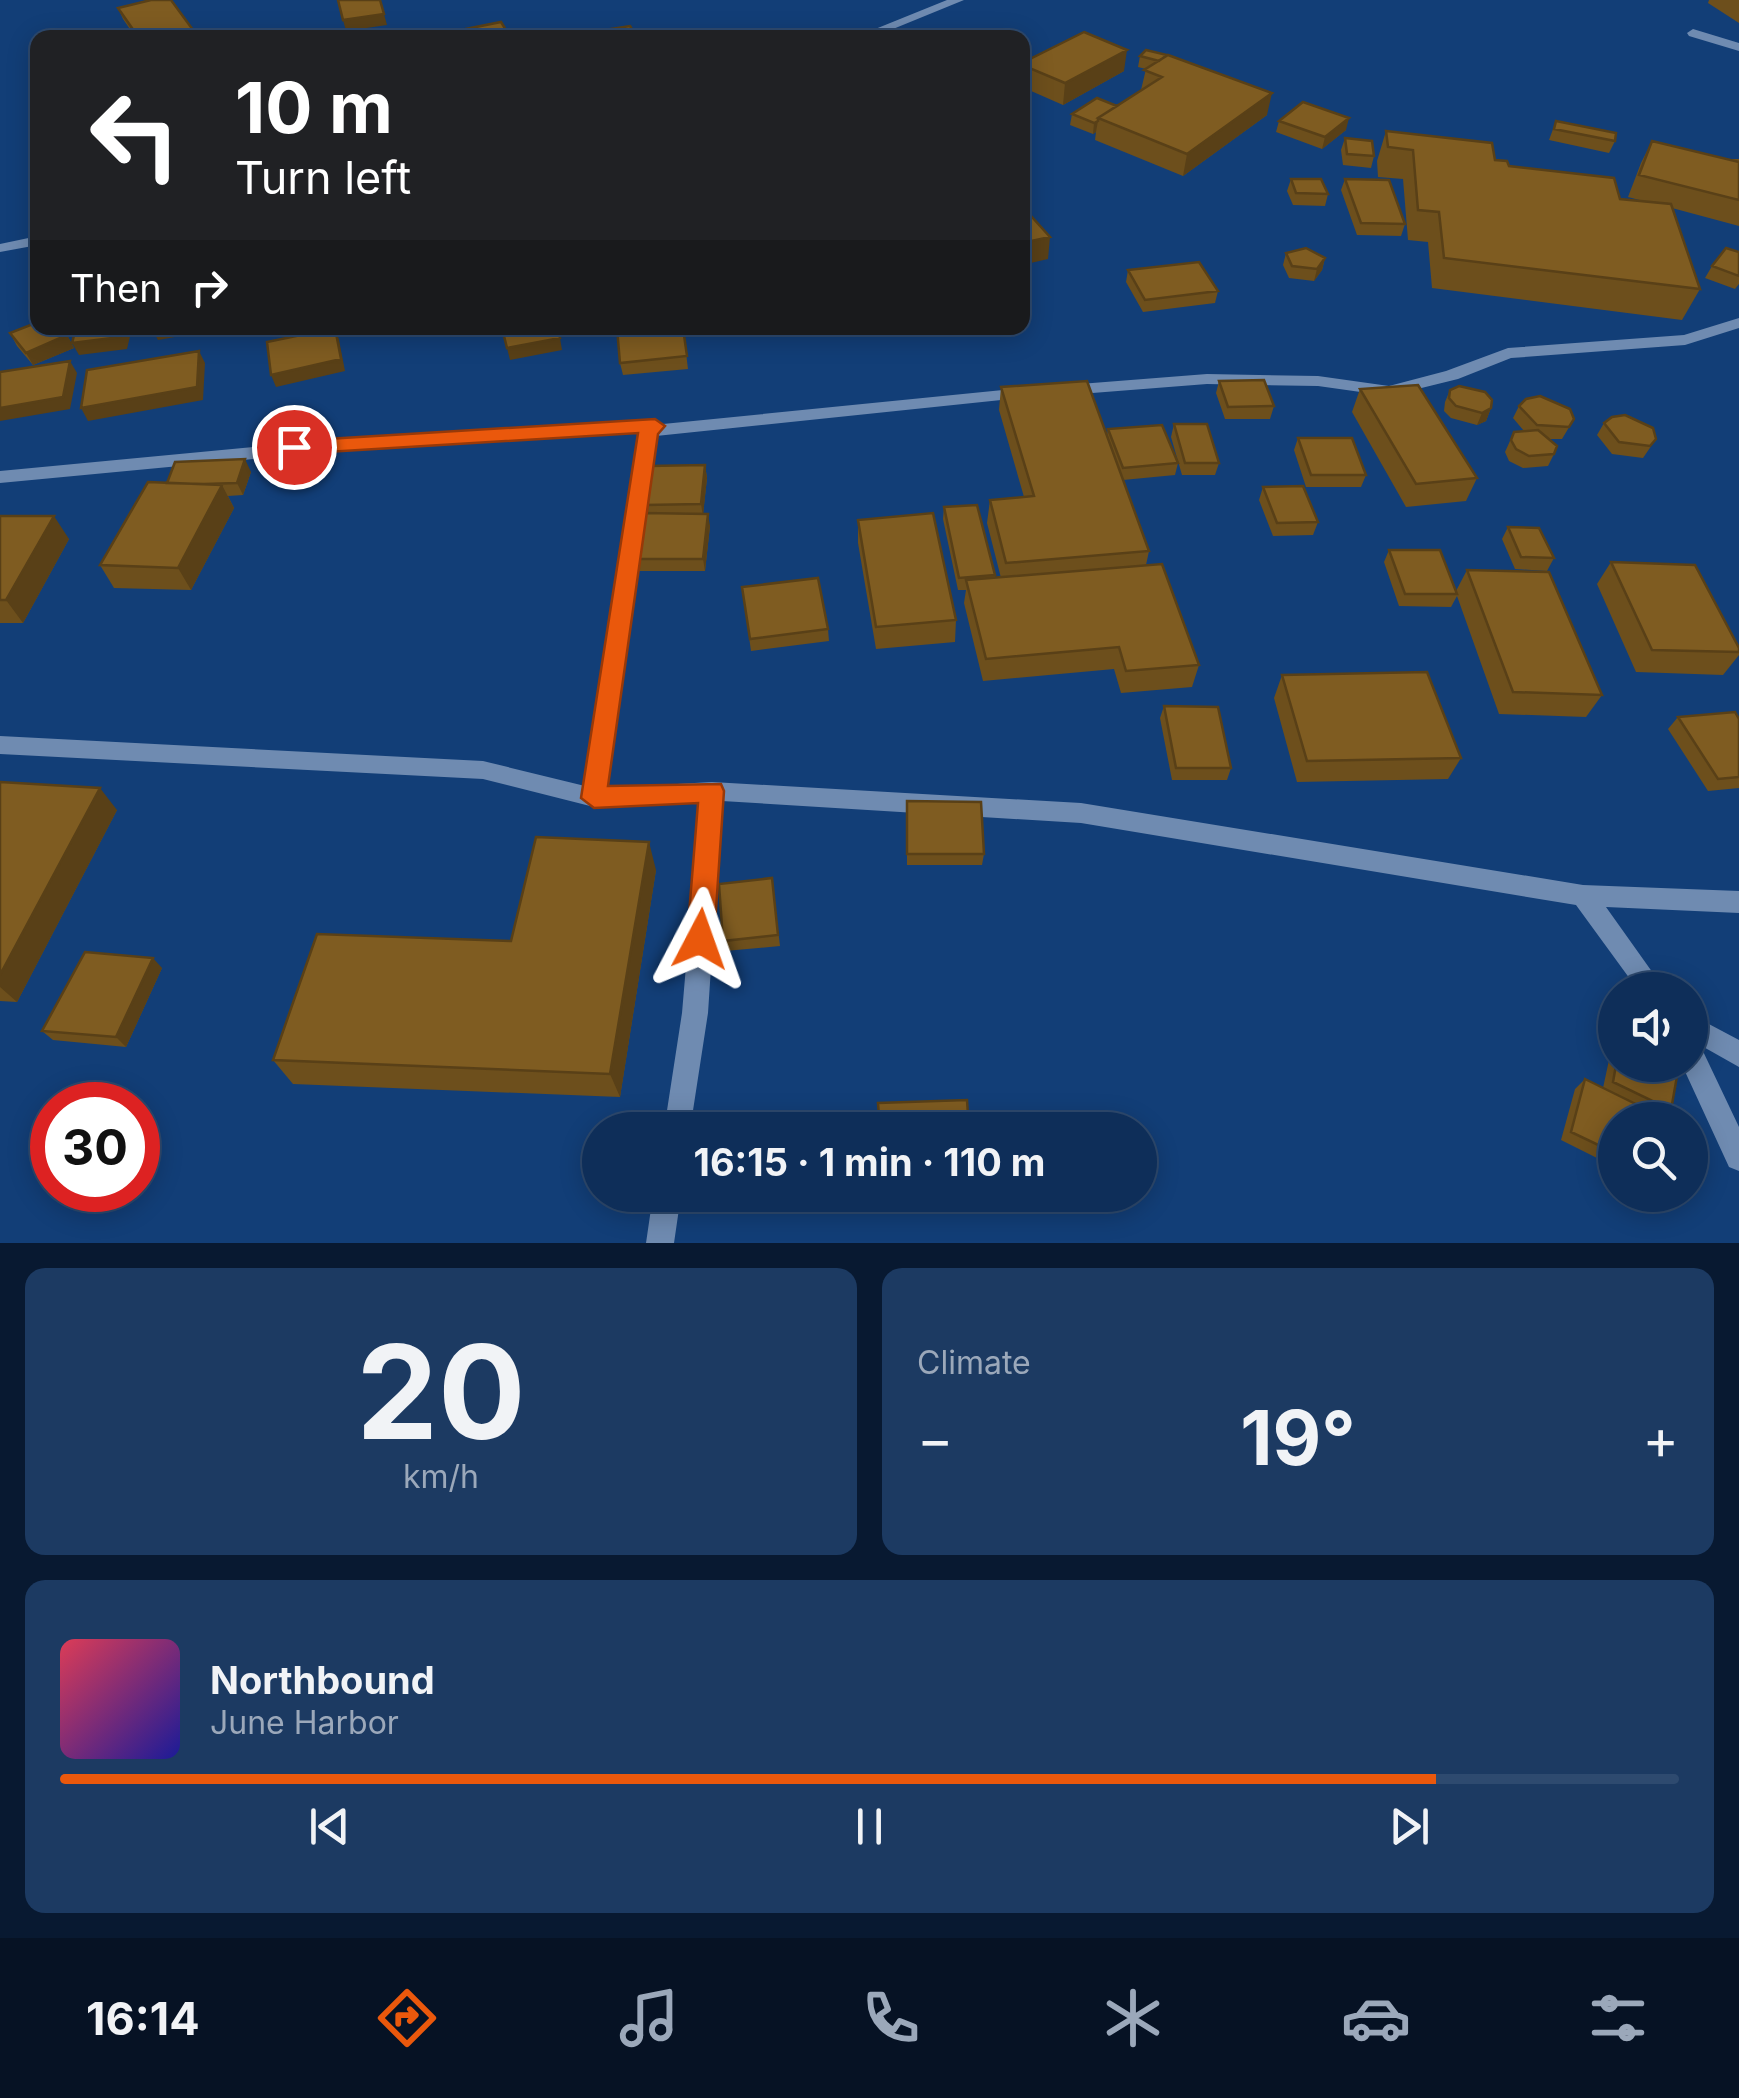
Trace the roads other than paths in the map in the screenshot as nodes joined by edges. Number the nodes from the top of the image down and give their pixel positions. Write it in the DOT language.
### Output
graph roads {
  1 [pos="958,0"];
  2 [pos="880,30"];
  3 [pos="1693,33"];
  4 [pos="1739,47"];
  5 [pos="30,242"];
  6 [pos="0,248"];
  7 [pos="1739,323"];
  8 [pos="648,432"];
  9 [pos="0,478"];
  10 [pos="0,745"];
  11 [pos="712,791"];
  12 [pos="594,798"];
  13 [pos="1583,896"];
  14 [pos="1739,902"];
  15 [pos="1640,972"];
  16 [pos="1708,1036"];
  17 [pos="1739,1054"];
  18 [pos="1704,1082"];
  19 [pos="680,1112"];
  20 [pos="1739,1157"];
  21 [pos="665,1212"];
  22 [pos="660,1243"];
  1 -- 2 [label="street"];
  3 -- 4 [label="street"];
  5 -- 6 [label="street"];
  7 -- 8 [label="street"];
  8 -- 9 [label="street"];
  8 -- 12 [label="street"];
  10 -- 12 [label="street"];
  11 -- 12 [label="street"];
  11 -- 13 [label="street"];
  11 -- 19 [label="street"];
  13 -- 14 [label="street"];
  13 -- 15 [label="street"];
  16 -- 17 [label="street"];
  18 -- 20 [label="street"];
  21 -- 22 [label="street"];
}
